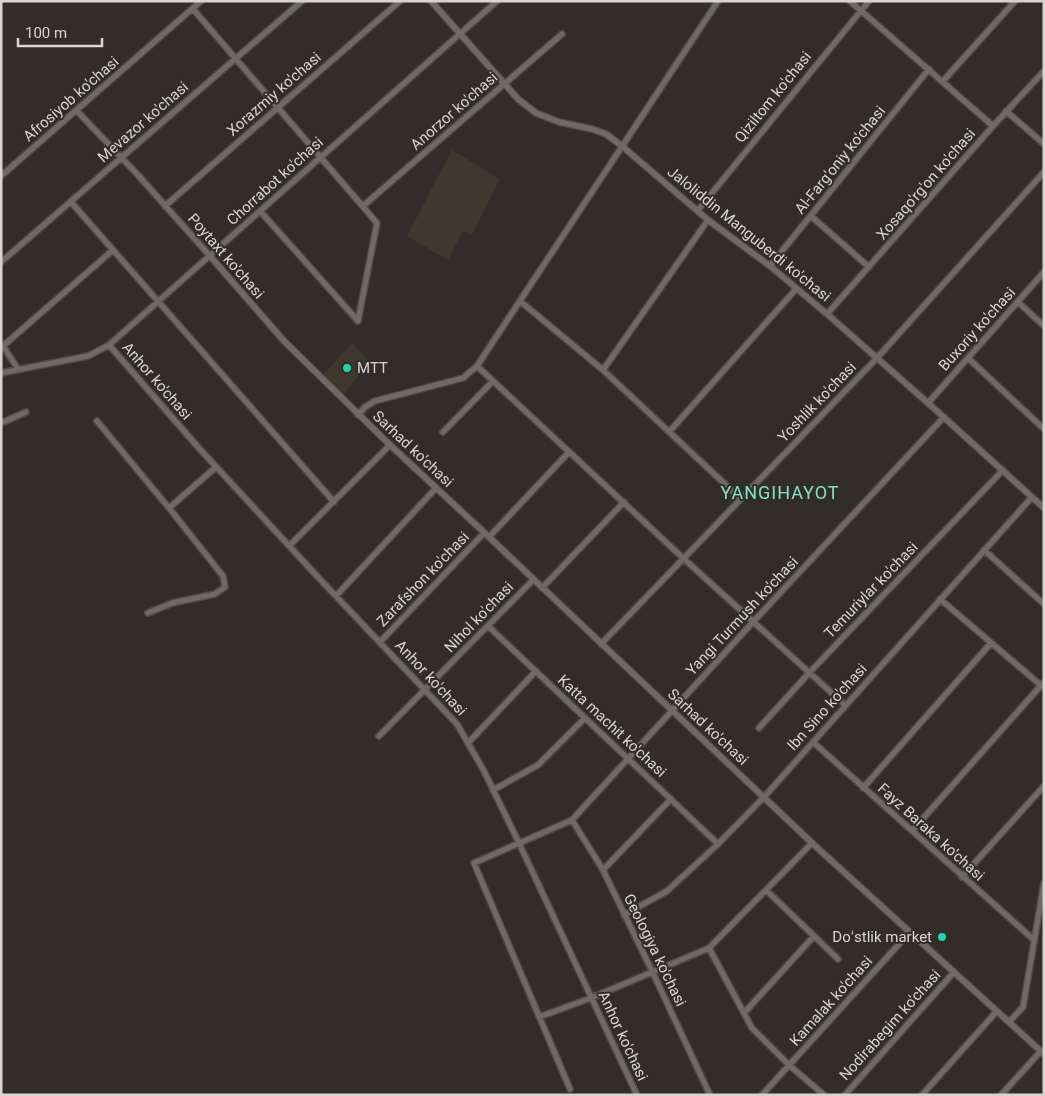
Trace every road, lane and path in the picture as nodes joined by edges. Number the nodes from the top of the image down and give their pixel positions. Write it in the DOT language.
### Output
graph roads {
  1 [pos="201,1"];
  2 [pos="302,1"];
  3 [pos="400,1"];
  4 [pos="431,1"];
  5 [pos="497,1"];
  6 [pos="718,1"];
  7 [pos="850,1"];
  8 [pos="868,1"];
  9 [pos="1015,1"];
  10 [pos="193,8"];
  11 [pos="860,10"];
  12 [pos="460,34"];
  13 [pos="562,34"];
  14 [pos="236,58"];
  15 [pos="929,69"];
  16 [pos="1044,71"];
  17 [pos="943,81"];
  18 [pos="504,84"];
  19 [pos="278,107"];
  20 [pos="77,111"];
  21 [pos="1006,111"];
  22 [pos="993,126"];
  23 [pos="1044,144"];
  24 [pos="622,146"];
  25 [pos="121,157"];
  26 [pos="321,158"];
  27 [pos="1044,172"];
  28 [pos="1,176"];
  29 [pos="71,202"];
  30 [pos="165,206"];
  31 [pos="363,206"];
  32 [pos="698,210"];
  33 [pos="260,212"];
  34 [pos="811,216"];
  35 [pos="708,220"];
  36 [pos="113,250"];
  37 [pos="210,256"];
  38 [pos="1,262"];
  39 [pos="770,266"];
  40 [pos="869,267"];
  41 [pos="1044,272"];
  42 [pos="796,289"];
  43 [pos="520,301"];
  44 [pos="158,302"];
  45 [pos="1018,302"];
  46 [pos="827,314"];
  47 [pos="1044,326"];
  48 [pos="109,345"];
  49 [pos="2,346"];
  50 [pos="877,358"];
  51 [pos="968,358"];
  52 [pos="477,366"];
  53 [pos="18,369"];
  54 [pos="603,370"];
  55 [pos="1,373"];
  56 [pos="493,381"];
  57 [pos="928,403"];
  58 [pos="26,412"];
  59 [pos="358,415"];
  60 [pos="944,417"];
  61 [pos="97,421"];
  62 [pos="1,423"];
  63 [pos="1044,429"];
  64 [pos="443,432"];
  65 [pos="669,432"];
  66 [pos="390,445"];
  67 [pos="569,452"];
  68 [pos="216,467"];
  69 [pos="1003,470"];
  70 [pos="436,488"];
  71 [pos="1032,497"];
  72 [pos="741,500"];
  73 [pos="334,502"];
  74 [pos="624,502"];
  75 [pos="169,508"];
  76 [pos="1044,508"];
  77 [pos="486,535"];
  78 [pos="290,546"];
  79 [pos="984,550"];
  80 [pos="683,558"];
  81 [pos="533,580"];
  82 [pos="542,588"];
  83 [pos="336,596"];
  84 [pos="940,599"];
  85 [pos="1044,604"];
  86 [pos="148,613"];
  87 [pos="753,622"];
  88 [pos="488,626"];
  89 [pos="380,642"];
  90 [pos="991,643"];
  91 [pos="601,644"];
  92 [pos="536,671"];
  93 [pos="809,673"];
  94 [pos="1043,685"];
  95 [pos="426,690"];
  96 [pos="845,705"];
  97 [pos="672,711"];
  98 [pos="585,718"];
  99 [pos="759,728"];
  100 [pos="379,736"];
  101 [pos="813,742"];
  102 [pos="468,743"];
  103 [pos="628,759"];
  104 [pos="1044,786"];
  105 [pos="863,788"];
  106 [pos="492,790"];
  107 [pos="764,797"];
  108 [pos="671,799"];
  109 [pos="572,820"];
  110 [pos="912,831"];
  111 [pos="519,843"];
  112 [pos="812,843"];
  113 [pos="718,844"];
  114 [pos="602,870"];
  115 [pos="962,877"];
  116 [pos="1044,883"];
  117 [pos="766,890"];
  118 [pos="624,915"];
  119 [pos="910,932"];
  120 [pos="814,936"];
  121 [pos="1033,939"];
  122 [pos="709,948"];
  123 [pos="838,959"];
  124 [pos="653,972"];
  125 [pos="954,972"];
  126 [pos="591,998"];
  127 [pos="997,1011"];
  128 [pos="744,1014"];
  129 [pos="539,1017"];
  130 [pos="1009,1022"];
  131 [pos="1042,1053"];
  132 [pos="789,1065"];
  133 [pos="570,1089"];
  134 [pos="636,1095"];
  135 [pos="710,1095"];
  136 [pos="762,1095"];
  137 [pos="824,1095"];
  138 [pos="845,1095"];
  139 [pos="922,1095"];
  140 [pos="1001,1095"];
  1 -- 10 [label="street, Afrosiyob ko'chasi"];
  2 -- 14 [label="street, Mevazor ko'chasi"];
  3 -- 19 [label="street, Xorazmiy ko'chasi"];
  4 -- 12 [label="street, Jaloliddin Manguberdi ko'chasi"];
  5 -- 12 [label="street, Chorrabot ko'chasi"];
  6 -- 24 [label="street"];
  7 -- 11 [label="street"];
  8 -- 11 [label="street, Qiziltom ko'chasi"];
  9 -- 17 [label="street"];
  10 -- 14 [label="street"];
  10 -- 20 [label="street, Afrosiyob ko'chasi"];
  11 -- 15 [label="street"];
  11 -- 32 [label="street, Qiziltom ko'chasi"];
  12 -- 18 [label="street, Jaloliddin Manguberdi ko'chasi"];
  12 -- 26 [label="street, Chorrabot ko'chasi"];
  13 -- 18 [label="street, Anorzor ko'chasi"];
  14 -- 19 [label="street"];
  14 -- 25 [label="street, Mevazor ko'chasi"];
  15 -- 17 [label="street"];
  15 -- 34 [label="street, Al-Farg'oniy ko'chasi"];
  16 -- 21 [label="street, Xosaqo'rg'on ko'chasi"];
  17 -- 22 [label="street"];
  18 -- 24 [label="street, Jaloliddin Manguberdi ko'chasi"];
  18 -- 31 [label="street, Anorzor ko'chasi"];
  19 -- 26 [label="street"];
  19 -- 30 [label="street, Xorazmiy ko'chasi"];
  20 -- 25 [label="street, Poytaxt ko'chasi"];
  20 -- 28 [label="street, Afrosiyob ko'chasi"];
  21 -- 22 [label="street, Xosaqo'rg'on ko'chasi"];
  21 -- 23 [label="street"];
  22 -- 40 [label="street, Xosaqo'rg'on ko'chasi"];
  24 -- 32 [label="street, Jaloliddin Manguberdi ko'chasi"];
  24 -- 43 [label="street"];
  25 -- 29 [label="street, Mevazor ko'chasi"];
  25 -- 30 [label="street, Poytaxt ko'chasi"];
  26 -- 31 [label="street"];
  26 -- 33 [label="street, Chorrabot ko'chasi"];
  27 -- 50 [label="street, Yoshlik ko'chasi"];
  29 -- 36 [label="street"];
  29 -- 38 [label="street, Mevazor ko'chasi"];
  30 -- 37 [label="street, Poytaxt ko'chasi"];
  31 -- 33 [label="street"];
  32 -- 35 [label="street, Jaloliddin Manguberdi ko'chasi"];
  33 -- 37 [label="street, Chorrabot ko'chasi"];
  34 -- 39 [label="street, Al-Farg'oniy ko'chasi"];
  34 -- 40 [label="street"];
  35 -- 39 [label="street, Jaloliddin Manguberdi ko'chasi"];
  35 -- 54 [label="street"];
  36 -- 44 [label="street"];
  36 -- 49 [label="street"];
  37 -- 44 [label="street, Chorrabot ko'chasi"];
  37 -- 59 [label="street, Poytaxt ko'chasi"];
  39 -- 42 [label="street, Jaloliddin Manguberdi ko'chasi"];
  40 -- 46 [label="street, Xosaqo'rg'on ko'chasi"];
  41 -- 45 [label="street, Buxoriy ko'chasi"];
  42 -- 46 [label="street, Jaloliddin Manguberdi ko'chasi"];
  42 -- 65 [label="street"];
  43 -- 52 [label="street"];
  43 -- 54 [label="street"];
  44 -- 48 [label="street, Chorrabot ko'chasi"];
  44 -- 73 [label="street"];
  45 -- 47 [label="street"];
  45 -- 51 [label="street, Buxoriy ko'chasi"];
  46 -- 50 [label="street, Jaloliddin Manguberdi ko'chasi"];
  48 -- 53 [label="street, Chorrabot ko'chasi"];
  48 -- 68 [label="street, Anhor ko'chasi"];
  49 -- 53 [label="street"];
  50 -- 57 [label="street, Jaloliddin Manguberdi ko'chasi"];
  50 -- 72 [label="street, Yoshlik ko'chasi"];
  51 -- 57 [label="street, Buxoriy ko'chasi"];
  51 -- 63 [label="street"];
  52 -- 56 [label="street"];
  52 -- 59 [label="street"];
  53 -- 55 [label="street, Chorrabot ko'chasi"];
  54 -- 65 [label="street"];
  56 -- 64 [label="street"];
  56 -- 67 [label="street"];
  57 -- 60 [label="street, Jaloliddin Manguberdi ko'chasi"];
  58 -- 62 [label="street"];
  59 -- 66 [label="street, Sarhad ko'chasi"];
  60 -- 69 [label="street, Jaloliddin Manguberdi ko'chasi"];
  60 -- 87 [label="street, Yangi Turmush ko'chasi"];
  61 -- 75 [label="street"];
  65 -- 72 [label="street"];
  66 -- 70 [label="street, Sarhad ko'chasi"];
  66 -- 73 [label="street"];
  67 -- 74 [label="street"];
  67 -- 77 [label="street, Zarafshon ko'chasi"];
  68 -- 75 [label="street"];
  68 -- 78 [label="street, Anhor ko'chasi"];
  69 -- 71 [label="street, Jaloliddin Manguberdi ko'chasi"];
  69 -- 93 [label="street, Temuriylar ko'chasi"];
  70 -- 77 [label="street, Sarhad ko'chasi"];
  70 -- 83 [label="street"];
  71 -- 76 [label="street, Jaloliddin Manguberdi ko'chasi"];
  71 -- 79 [label="street, Ibn Sino ko'chasi"];
  72 -- 80 [label="street, Yoshlik ko'chasi"];
  73 -- 78 [label="street"];
  74 -- 80 [label="street"];
  74 -- 82 [label="street"];
  75 -- 86 [label="street"];
  77 -- 81 [label="street, Sarhad ko'chasi"];
  77 -- 89 [label="street, Zarafshon ko'chasi"];
  78 -- 83 [label="street, Anhor ko'chasi"];
  79 -- 84 [label="street, Ibn Sino ko'chasi"];
  79 -- 85 [label="street"];
  80 -- 87 [label="street"];
  80 -- 91 [label="street, Yoshlik ko'chasi"];
  81 -- 82 [label="street, Sarhad ko'chasi"];
  81 -- 88 [label="street, Nihol ko'chasi"];
  82 -- 91 [label="street, Sarhad ko'chasi"];
  83 -- 89 [label="street, Anhor ko'chasi"];
  84 -- 90 [label="street"];
  84 -- 96 [label="street, Ibn Sino ko'chasi"];
  87 -- 93 [label="street"];
  87 -- 97 [label="street, Yangi Turmush ko'chasi"];
  88 -- 92 [label="street, Katta machit ko'chasi"];
  88 -- 95 [label="street, Nihol ko'chasi"];
  89 -- 95 [label="street, Anhor ko'chasi"];
  90 -- 94 [label="street"];
  90 -- 105 [label="street"];
  91 -- 97 [label="street, Sarhad ko'chasi"];
  92 -- 98 [label="street, Katta machit ko'chasi"];
  92 -- 102 [label="street"];
  93 -- 96 [label="street"];
  93 -- 99 [label="street, Temuriylar ko'chasi"];
  94 -- 110 [label="street"];
  95 -- 100 [label="street, Nihol ko'chasi"];
  95 -- 102 [label="street, Anhor ko'chasi"];
  96 -- 101 [label="street, Ibn Sino ko'chasi"];
  97 -- 103 [label="street, Yangi Turmush ko'chasi"];
  97 -- 107 [label="street, Sarhad ko'chasi"];
  98 -- 103 [label="street, Katta machit ko'chasi"];
  98 -- 106 [label="street"];
  101 -- 105 [label="street, Fayz Baraka ko'chasi"];
  101 -- 107 [label="street, Ibn Sino ko'chasi"];
  102 -- 106 [label="street, Anhor ko'chasi"];
  103 -- 108 [label="street, Katta machit ko'chasi"];
  103 -- 109 [label="street, Yangi Turmush ko'chasi"];
  104 -- 115 [label="street"];
  105 -- 110 [label="street, Fayz Baraka ko'chasi"];
  106 -- 111 [label="street, Anhor ko'chasi"];
  107 -- 112 [label="street, Sarhad ko'chasi"];
  107 -- 113 [label="street, Ibn Sino ko'chasi"];
  108 -- 113 [label="street, Katta machit ko'chasi"];
  108 -- 114 [label="street"];
  109 -- 111 [label="street, Yangi Turmush ko'chasi"];
  109 -- 114 [label="street, Geologiya ko'chasi"];
  110 -- 115 [label="street, Fayz Baraka ko'chasi"];
  111 -- 126 [label="street, Anhor ko'chasi"];
  111 -- 129 [label="street, Yangi Turmush ko'chasi"];
  112 -- 117 [label="street"];
  112 -- 119 [label="street, Sarhad ko'chasi"];
  113 -- 118 [label="street, Ibn Sino ko'chasi"];
  114 -- 118 [label="street, Geologiya ko'chasi"];
  115 -- 121 [label="street, Fayz Baraka ko'chasi"];
  116 -- 121 [label="street"];
  117 -- 120 [label="street, Kamalak ko'chasi"];
  117 -- 122 [label="street"];
  118 -- 124 [label="street, Geologiya ko'chasi"];
  119 -- 125 [label="street, Sarhad ko'chasi"];
  119 -- 132 [label="street, Kamalak ko'chasi"];
  120 -- 123 [label="street, Kamalak ko'chasi"];
  120 -- 128 [label="street"];
  121 -- 130 [label="street"];
  122 -- 124 [label="street"];
  122 -- 128 [label="street, Kamalak ko'chasi"];
  124 -- 126 [label="street"];
  124 -- 135 [label="street, Geologiya ko'chasi"];
  125 -- 127 [label="street, Sarhad ko'chasi"];
  125 -- 138 [label="street, Nodirabegim ko'chasi"];
  126 -- 129 [label="street"];
  126 -- 134 [label="street, Anhor ko'chasi"];
  127 -- 130 [label="street, Sarhad ko'chasi"];
  127 -- 139 [label="street"];
  128 -- 132 [label="street, Kamalak ko'chasi"];
  129 -- 133 [label="street"];
  130 -- 131 [label="street, Sarhad ko'chasi"];
  131 -- 140 [label="street"];
  132 -- 136 [label="street, Kamalak ko'chasi"];
  132 -- 137 [label="street, Kamalak ko'chasi"];
}
